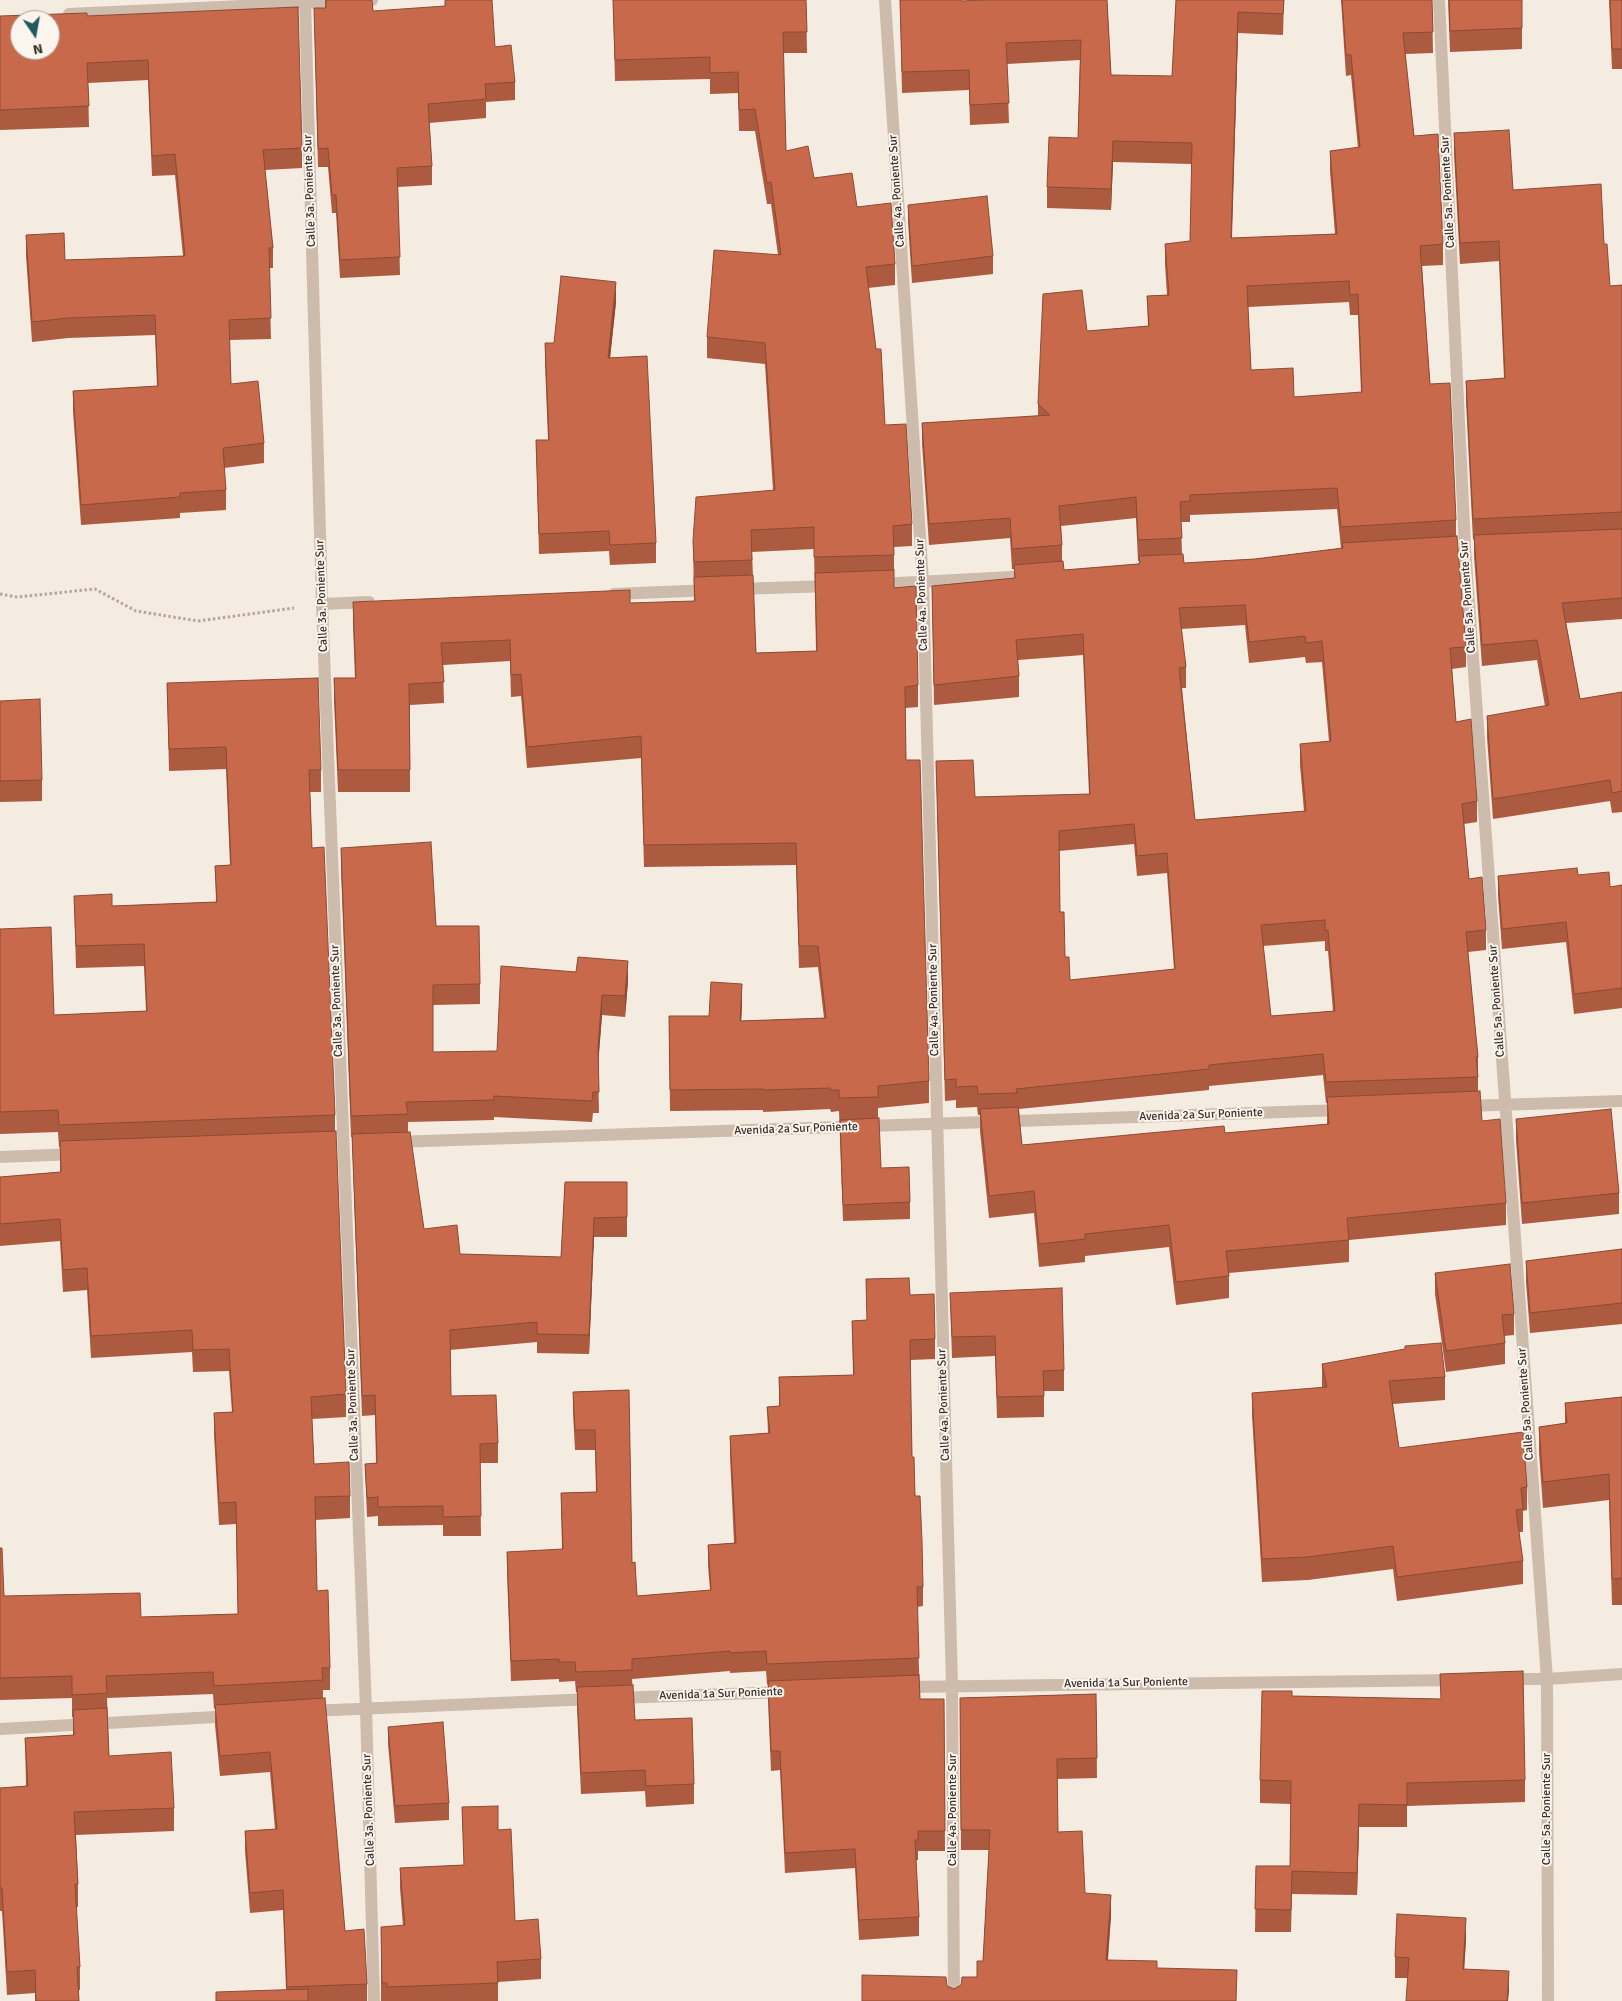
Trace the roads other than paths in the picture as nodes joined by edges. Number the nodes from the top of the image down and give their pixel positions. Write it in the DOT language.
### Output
graph roads {
  1 [pos="372,0"];
  2 [pos="885,0"];
  3 [pos="1439,0"];
  4 [pos="305,1"];
  5 [pos="60,15"];
  6 [pos="1041,575"];
  7 [pos="923,583"];
  8 [pos="864,585"];
  9 [pos="844,586"];
  10 [pos="598,594"];
  11 [pos="381,602"];
  12 [pos="322,604"];
  13 [pos="1622,1101"];
  14 [pos="1504,1105"];
  15 [pos="1454,1106"];
  16 [pos="1355,1110"];
  17 [pos="937,1124"];
  18 [pos="382,1143"];
  19 [pos="88,1154"];
  20 [pos="0,1157"];
  21 [pos="1622,1674"];
  22 [pos="1547,1679"];
  23 [pos="1468,1680"];
  24 [pos="1498,1680"];
  25 [pos="952,1685"];
  26 [pos="893,1687"];
  27 [pos="793,1691"];
  28 [pos="366,1708"];
  29 [pos="297,1712"];
  30 [pos="247,1715"];
  31 [pos="0,1729"];
  32 [pos="374,2001"];
  33 [pos="954,2001"];
  34 [pos="1548,2001"];
  1 -- 4 [label="street"];
  2 -- 7 [label="street, Calle 4a. Poniente Sur"];
  3 -- 14 [label="street, Calle 5a. Poniente Sur"];
  4 -- 5 [label="street"];
  4 -- 12 [label="street, Calle 3a. Poniente Sur"];
  6 -- 7 [label="street"];
  7 -- 8 [label="street"];
  7 -- 17 [label="street, Calle 4a. Poniente Sur"];
  9 -- 10 [label="street"];
  11 -- 12 [label="street"];
  12 -- 28 [label="street, Calle 3a. Poniente Sur"];
  13 -- 14 [label="street"];
  14 -- 15 [label="street"];
  14 -- 22 [label="street, Calle 5a. Poniente Sur"];
  16 -- 17 [label="street, Avenida 2a Sur Poniente"];
  17 -- 18 [label="street, Avenida 2a Sur Poniente"];
  17 -- 25 [label="street, Calle 4a. Poniente Sur"];
  19 -- 20 [label="street"];
  21 -- 22 [label="street"];
  22 -- 24 [label="street"];
  22 -- 34 [label="street, Calle 5a. Poniente Sur"];
  23 -- 25 [label="street, Avenida 1a Sur Poniente"];
  25 -- 26 [label="street, Avenida 1a Sur Poniente"];
  25 -- 33 [label="street, Calle 4a. Poniente Sur"];
  27 -- 28 [label="street, Avenida 1a Sur Poniente"];
  28 -- 29 [label="street, Avenida 1a Sur Poniente"];
  28 -- 32 [label="street, Calle 3a. Poniente Sur"];
  30 -- 31 [label="street"];
}
